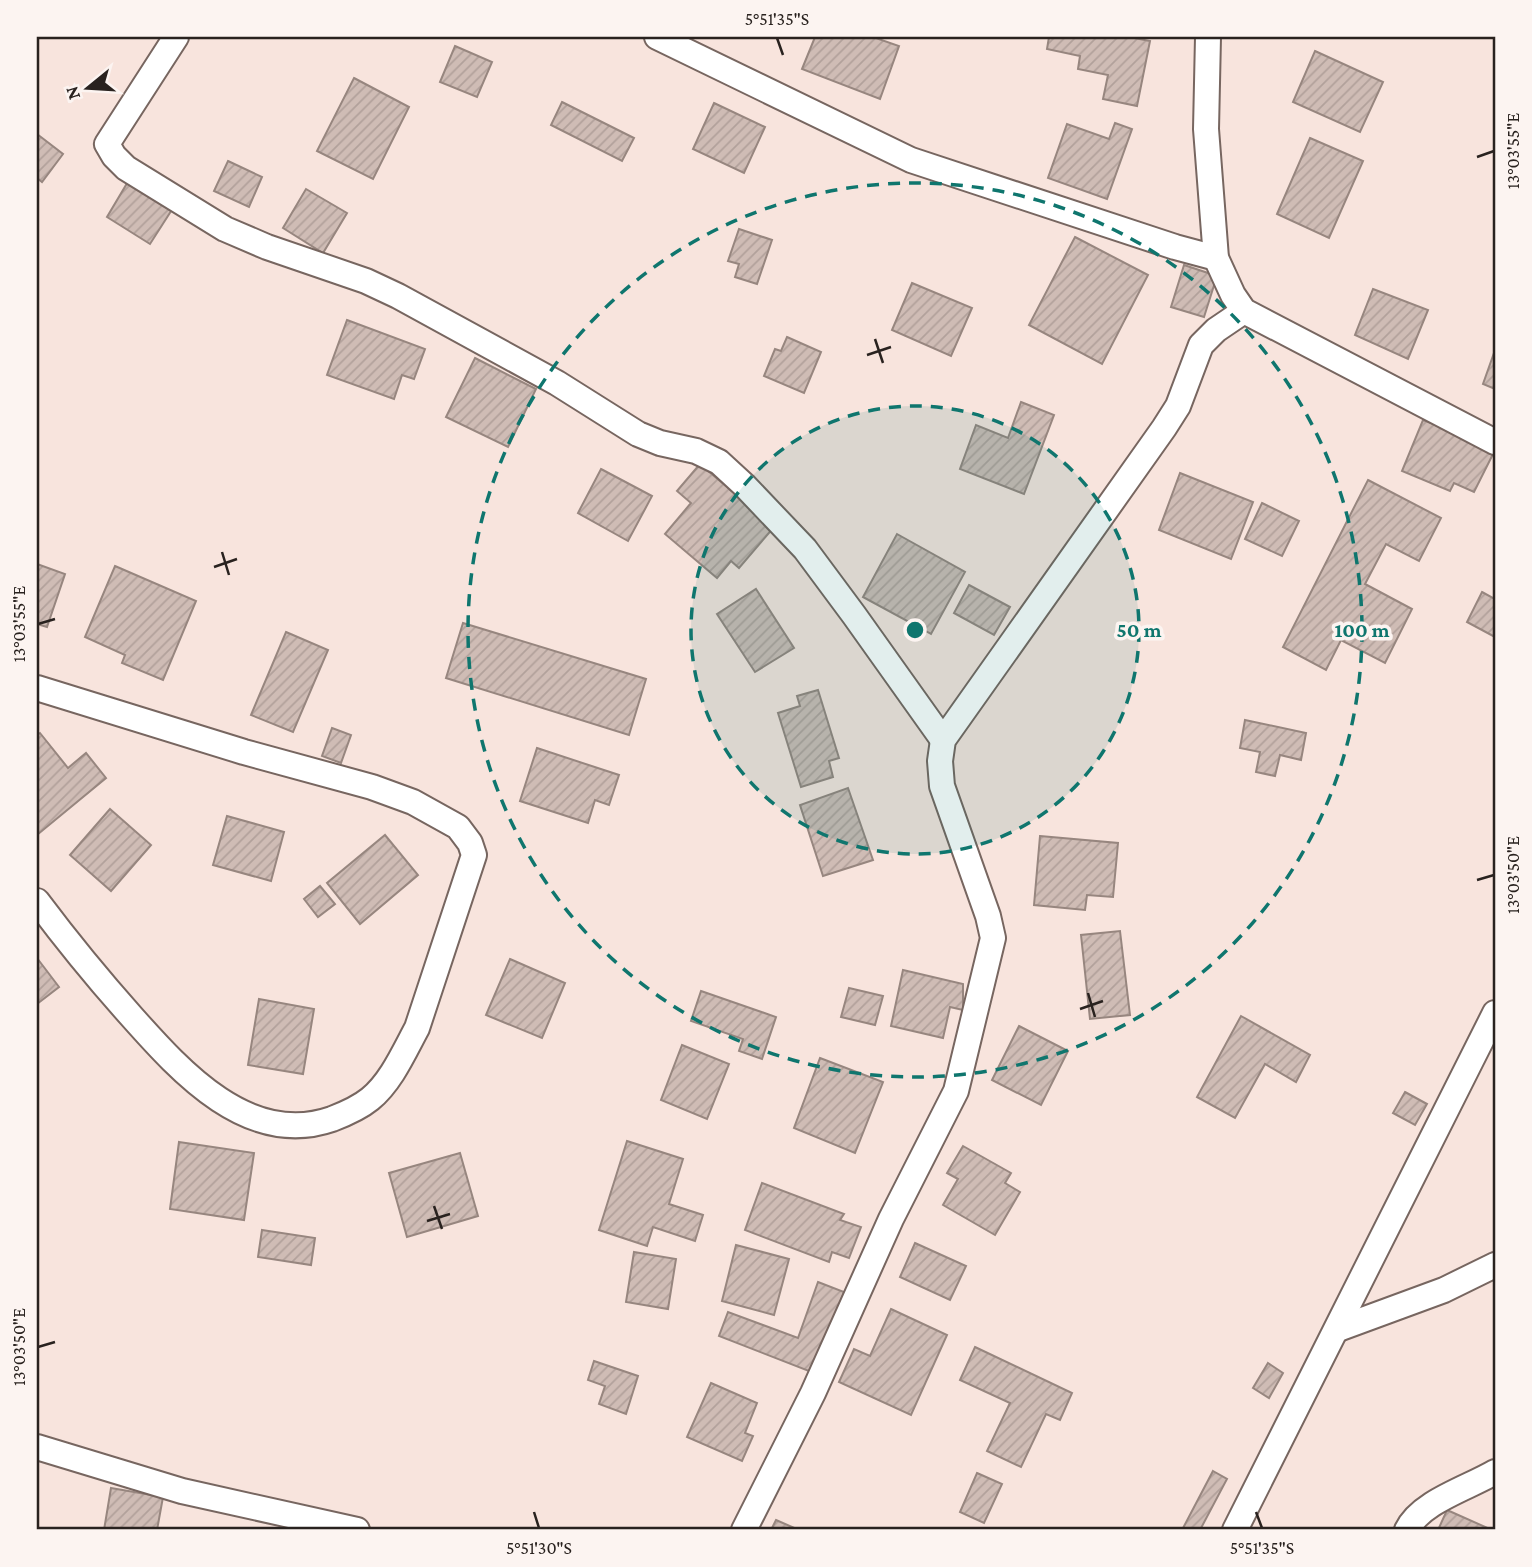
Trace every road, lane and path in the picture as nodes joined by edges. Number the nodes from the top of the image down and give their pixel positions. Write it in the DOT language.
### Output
graph roads {
  1 [pos="176,37"];
  2 [pos="657,37"];
  3 [pos="1208,37"];
  4 [pos="1216,258"];
  5 [pos="1244,311"];
  6 [pos="1495,442"];
  7 [pos="37,688"];
  8 [pos="943,740"];
  9 [pos="37,901"];
  10 [pos="1495,1013"];
  11 [pos="1495,1265"];
  12 [pos="1338,1329"];
  13 [pos="37,1447"];
  14 [pos="1495,1472"];
  15 [pos="357,1530"];
  16 [pos="744,1530"];
  17 [pos="1235,1530"];
  18 [pos="1407,1530"];
  1 -- 8 [label="street"];
  2 -- 4 [label="street"];
  3 -- 4 [label="street"];
  4 -- 5 [label="street"];
  5 -- 6 [label="street"];
  5 -- 8 [label="street"];
  7 -- 9 [label="street"];
  8 -- 16 [label="street"];
  10 -- 12 [label="street"];
  11 -- 12 [label="street"];
  12 -- 17 [label="street"];
  13 -- 15 [label="street"];
  14 -- 18 [label="street"];
}
